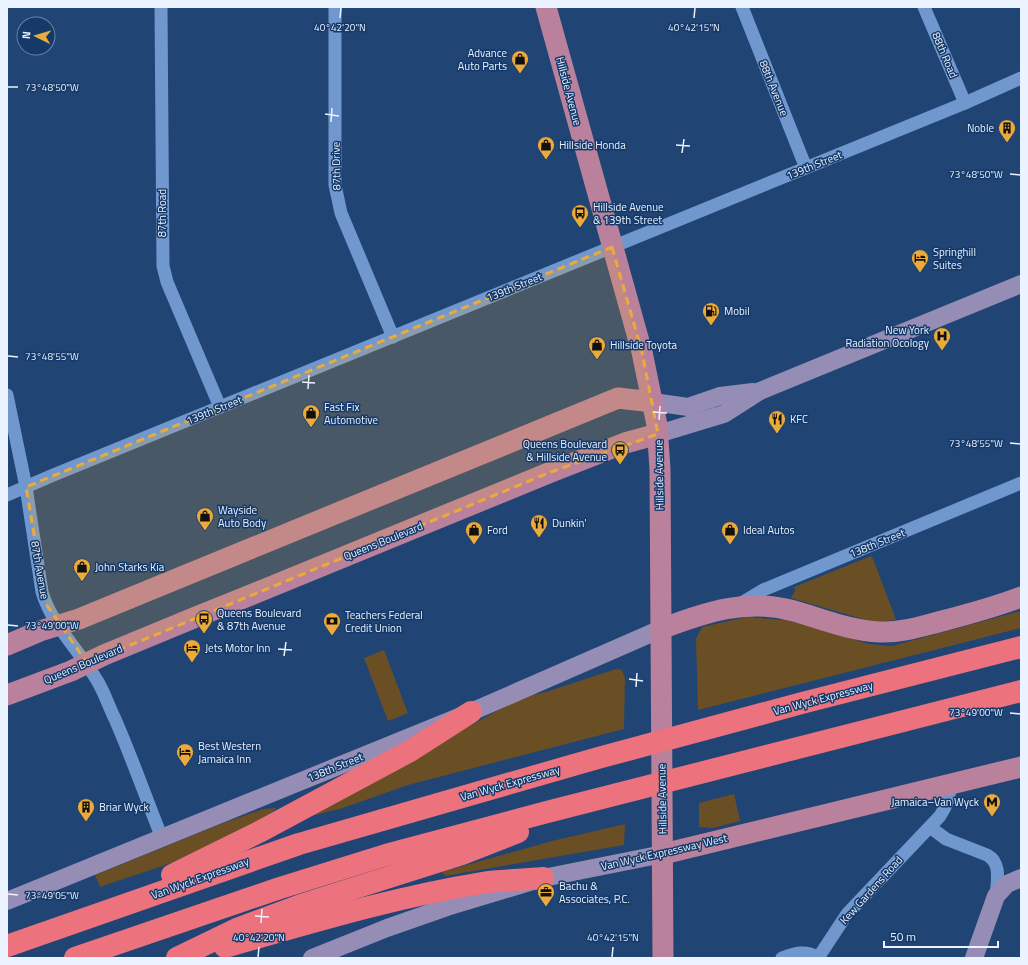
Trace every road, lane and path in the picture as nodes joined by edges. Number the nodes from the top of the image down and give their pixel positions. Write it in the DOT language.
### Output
graph roads {
  1 [pos="161,7"];
  2 [pos="335,7"];
  3 [pos="546,7"];
  4 [pos="742,7"];
  5 [pos="924,7"];
  6 [pos="1021,78"];
  7 [pos="965,104"];
  8 [pos="806,168"];
  9 [pos="612,247"];
  10 [pos="1021,284"];
  11 [pos="393,337"];
  12 [pos="760,391"];
  13 [pos="7,395"];
  14 [pos="653,402"];
  15 [pos="220,407"];
  16 [pos="658,434"];
  17 [pos="1021,483"];
  18 [pos="26,487"];
  19 [pos="7,495"];
  20 [pos="1021,597"];
  21 [pos="734,607"];
  22 [pos="59,625"];
  23 [pos="661,628"];
  24 [pos="7,645"];
  25 [pos="1021,647"];
  26 [pos="87,663"];
  27 [pos="1021,691"];
  28 [pos="7,695"];
  29 [pos="471,712"];
  30 [pos="1021,767"];
  31 [pos="950,785"];
  32 [pos="601,799"];
  33 [pos="930,827"];
  34 [pos="162,838"];
  35 [pos="663,854"];
  36 [pos="543,878"];
  37 [pos="1021,878"];
  38 [pos="996,896"];
  39 [pos="7,901"];
  40 [pos="85,919"];
  41 [pos="7,946"];
  42 [pos="818,957"];
  43 [pos="75,958"];
  44 [pos="177,958"];
  45 [pos="188,958"];
  46 [pos="312,958"];
  47 [pos="663,958"];
  48 [pos="782,958"];
  49 [pos="974,958"];
  1 -- 15 [label="street, 87th Road"];
  2 -- 11 [label="street, 87th Drive"];
  3 -- 9 [label="main road, Hillside Avenue"];
  4 -- 8 [label="street, 88th Avenue"];
  5 -- 7 [label="street, 88th Road"];
  6 -- 7 [label="street, 139th Street"];
  7 -- 8 [label="street, 139th Street"];
  8 -- 9 [label="street, 139th Street"];
  9 -- 11 [label="street, 139th Street"];
  9 -- 14 [label="main road, Hillside Avenue"];
  10 -- 12 [label="main road, Queens Boulevard"];
  11 -- 15 [label="street, 139th Street"];
  12 -- 14 [label="main road, Queens Boulevard"];
  12 -- 16 [label="main road, Queens Boulevard"];
  13 -- 18 [label="street, 87th Avenue"];
  14 -- 16 [label="main road, Hillside Avenue"];
  14 -- 22 [label="main road, Queens Boulevard"];
  15 -- 18 [label="street, 139th Street"];
  16 -- 23 [label="main road, Hillside Avenue"];
  16 -- 26 [label="main road, Queens Boulevard"];
  17 -- 21 [label="street, 138th Street"];
  18 -- 19 [label="street, 139th Street"];
  18 -- 22 [label="street, 87th Avenue"];
  20 -- 21 [label="main road"];
  21 -- 23 [label="main road"];
  22 -- 24 [label="main road, Queens Boulevard"];
  22 -- 26 [label="street, 87th Avenue"];
  23 -- 29 [label="main road, 138th Street"];
  23 -- 35 [label="main road, Hillside Avenue"];
  25 -- 40 [label="highway, Van Wyck Expressway"];
  26 -- 28 [label="main road, Queens Boulevard"];
  26 -- 34 [label="street, 87th Avenue"];
  27 -- 32 [label="highway"];
  29 -- 34 [label="main road, 138th Street"];
  29 -- 40 [label="highway"];
  30 -- 31 [label="main road, Van Wyck Expressway West"];
  31 -- 33 [label="street, Kew Gardens Road"];
  31 -- 35 [label="main road, Van Wyck Expressway West"];
  32 -- 43 [label="highway"];
  32 -- 44 [label="highway"];
  33 -- 38 [label="street"];
  33 -- 42 [label="street, Kew Gardens Road"];
  34 -- 39 [label="main road, 138th Street"];
  35 -- 36 [label="main road, Van Wyck Expressway West"];
  35 -- 47 [label="main road, Hillside Avenue"];
  36 -- 45 [label="highway"];
  36 -- 46 [label="main road, Van Wyck Expressway West"];
  37 -- 38 [label="main road"];
  38 -- 49 [label="main road"];
  40 -- 41 [label="highway, Van Wyck Expressway"];
  42 -- 48 [label="street"];
}
